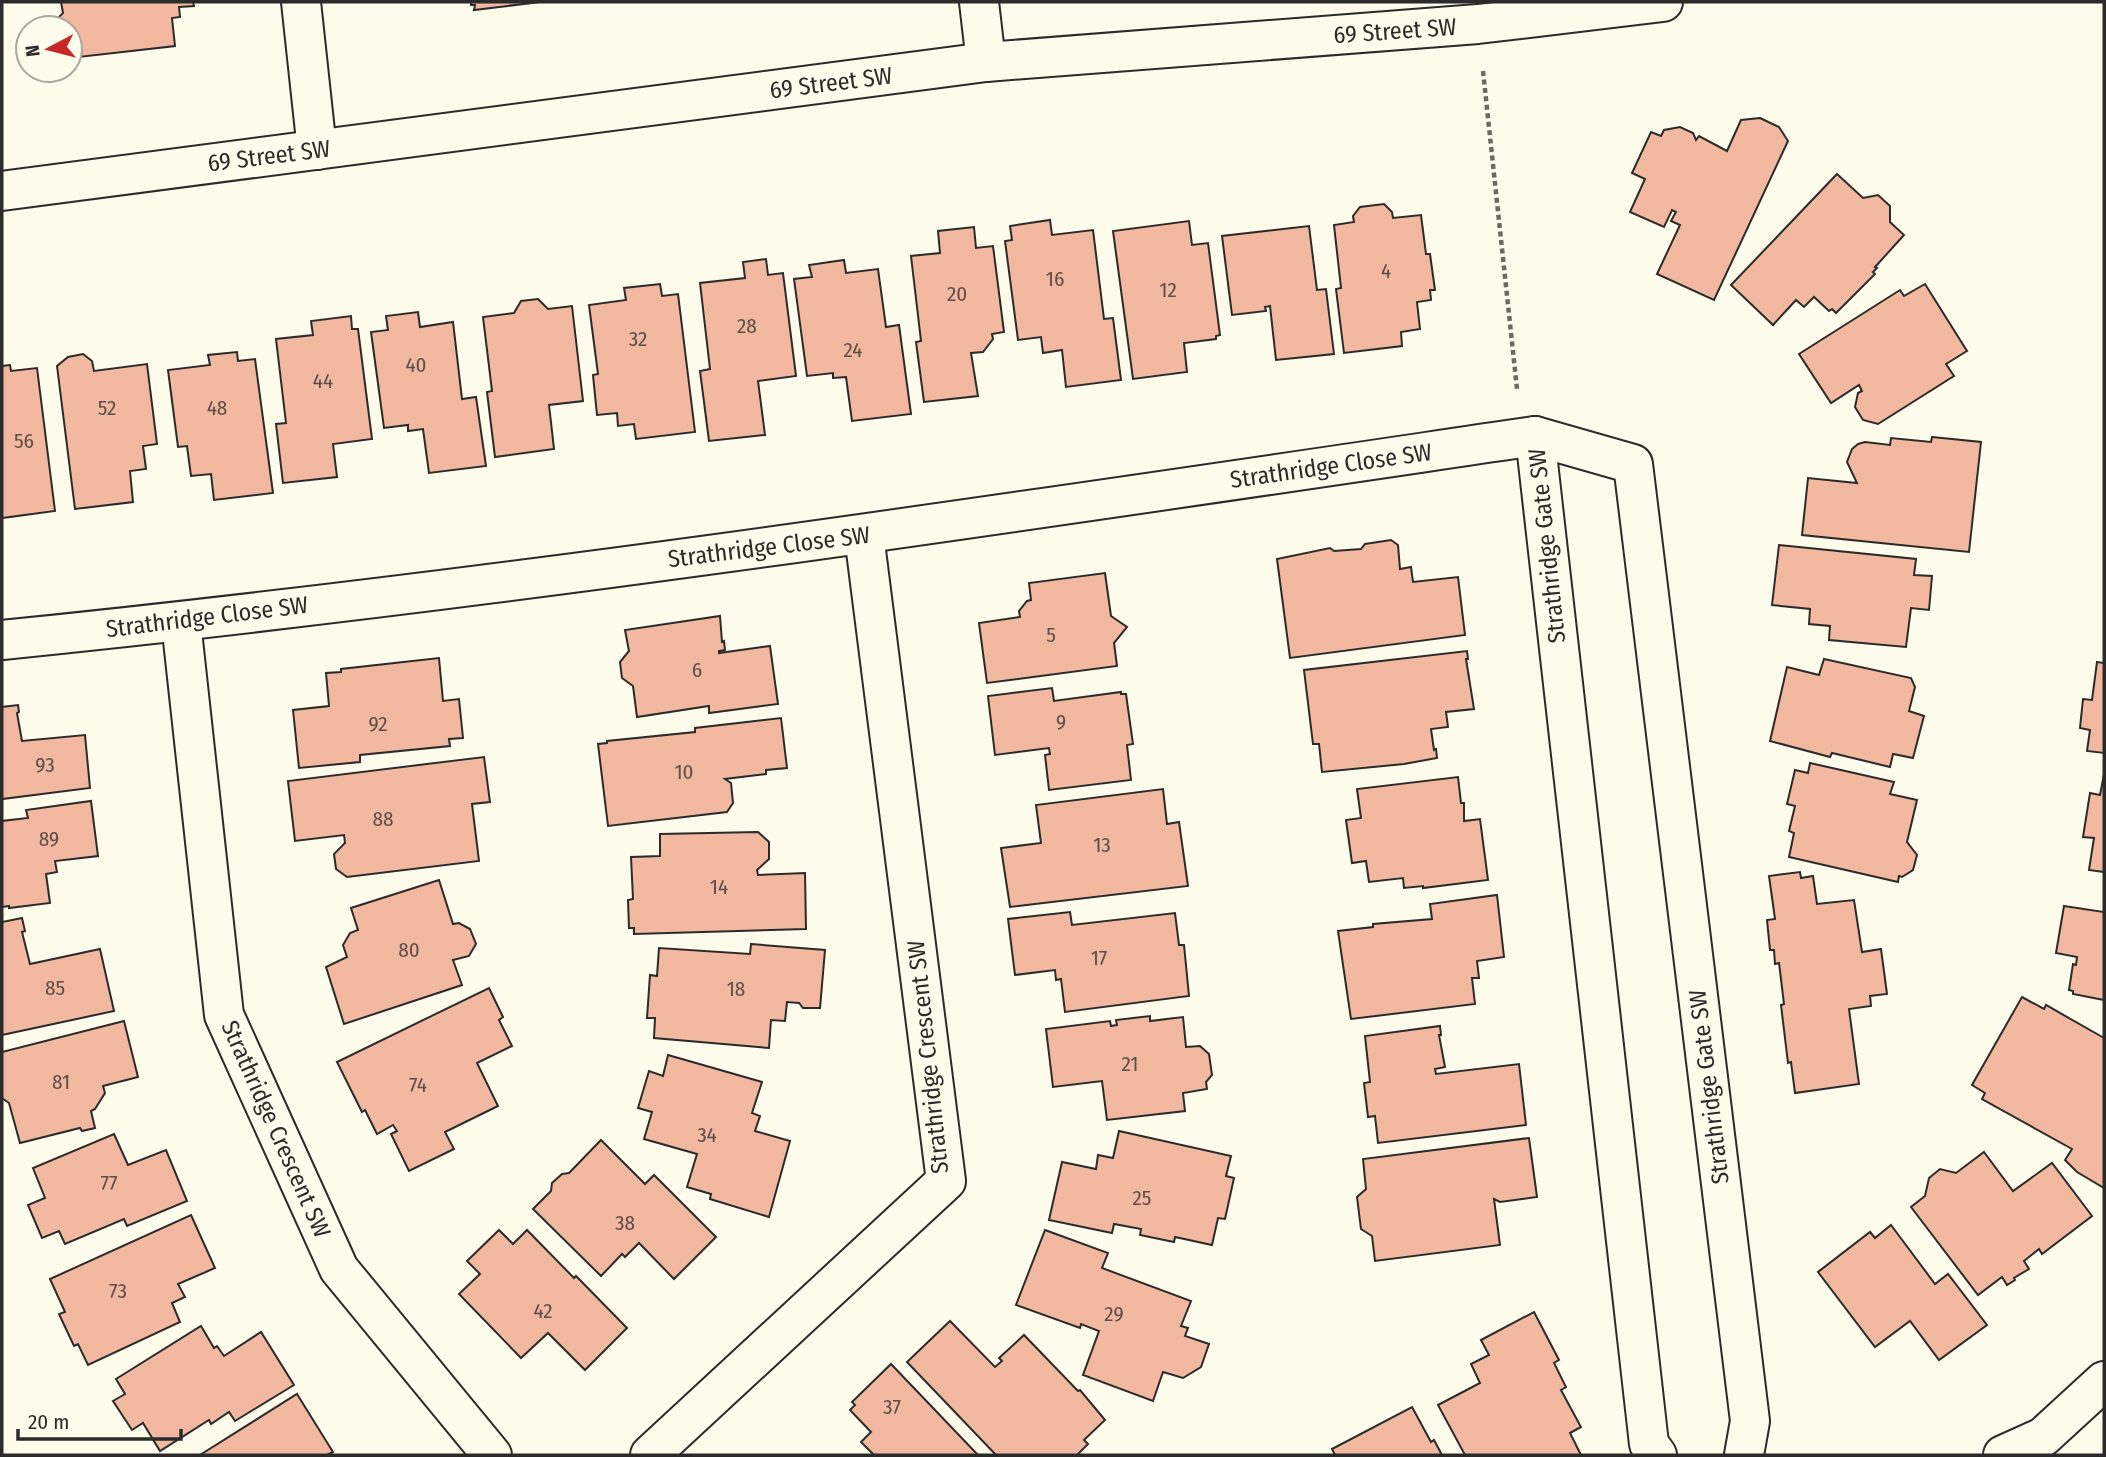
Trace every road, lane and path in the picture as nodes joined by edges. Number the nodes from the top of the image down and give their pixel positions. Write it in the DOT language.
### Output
graph roads {
  1 [pos="300,2"];
  2 [pos="979,2"];
  3 [pos="1663,2"];
  4 [pos="1478,24"];
  5 [pos="986,62"];
  6 [pos="317,150"];
  7 [pos="2,191"];
  8 [pos="1535,436"];
  9 [pos="864,535"];
  10 [pos="181,622"];
  11 [pos="2,640"];
  12 [pos="2104,1381"];
  13 [pos="2049,1446"];
  14 [pos="492,1455"];
  15 [pos="650,1455"];
  16 [pos="1657,1455"];
  17 [pos="1744,1455"];
  18 [pos="2004,1455"];
  1 -- 6 [label="street"];
  2 -- 5 [label="street"];
  3 -- 4 [label="street, 69 Street SW"];
  4 -- 5 [label="street, 69 Street SW"];
  4 -- 8 [label="path"];
  5 -- 6 [label="street, 69 Street SW"];
  6 -- 7 [label="street, 69 Street SW"];
  8 -- 9 [label="street, Strathridge Close SW"];
  8 -- 16 [label="street, Strathridge Gate SW"];
  8 -- 17 [label="street, Strathridge Gate SW"];
  9 -- 10 [label="street, Strathridge Close SW"];
  9 -- 15 [label="street, Strathridge Crescent SW"];
  10 -- 11 [label="street, Strathridge Close SW"];
  10 -- 14 [label="street, Strathridge Crescent SW"];
  12 -- 13 [label="street"];
  13 -- 18 [label="street"];
}
